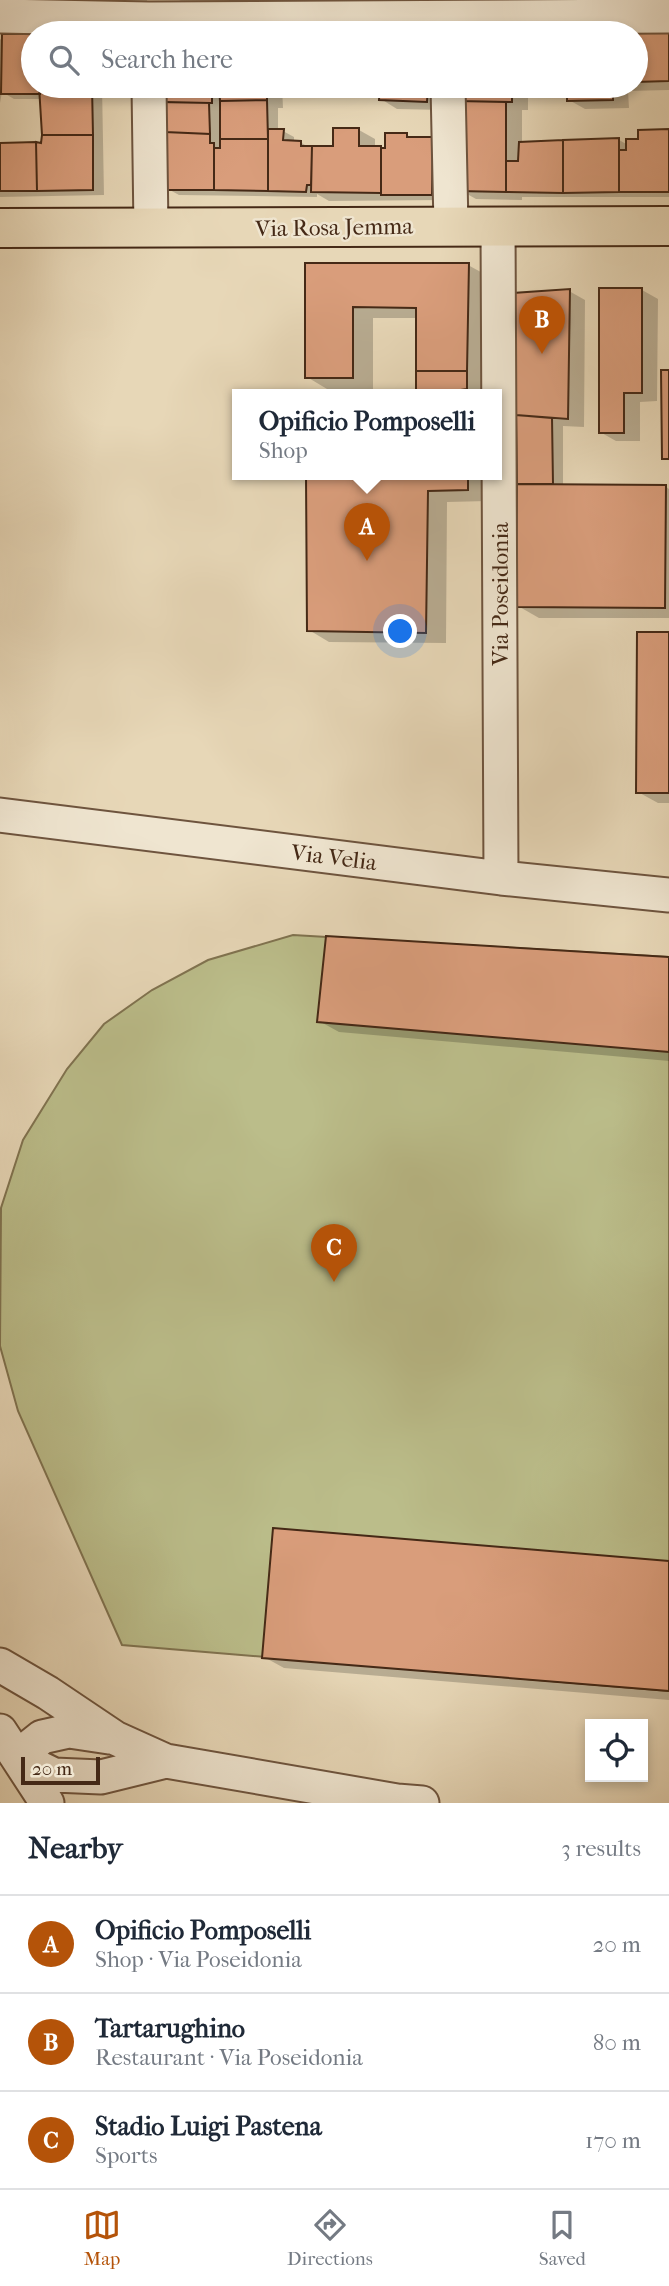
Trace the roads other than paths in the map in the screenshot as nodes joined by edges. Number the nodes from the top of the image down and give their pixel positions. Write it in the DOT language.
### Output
graph roads {
  1 [pos="0,16"];
  2 [pos="669,16"];
  3 [pos="447,17"];
  4 [pos="149,18"];
  5 [pos="149,98"];
  6 [pos="448,98"];
  7 [pos="451,226"];
  8 [pos="498,226"];
  9 [pos="669,226"];
  10 [pos="0,228"];
  11 [pos="151,229"];
  12 [pos="499,389"];
  13 [pos="499,480"];
  14 [pos="0,816"];
  15 [pos="501,878"];
  16 [pos="669,895"];
  17 [pos="0,1665"];
  18 [pos="115,1738"];
  19 [pos="8,1744"];
  20 [pos="154,1764"];
  21 [pos="293,1793"];
  22 [pos="47,1803"];
  23 [pos="109,1803"];
  24 [pos="422,1803"];
  1 -- 4 [label="street"];
  2 -- 3 [label="street"];
  3 -- 4 [label="street"];
  5 -- 11 [label="street"];
  6 -- 7 [label="street"];
  7 -- 8 [label="main road, Via Rosa Jemma"];
  7 -- 11 [label="main road, Via Rosa Jemma"];
  8 -- 9 [label="main road, Via Rosa Jemma"];
  8 -- 12 [label="street, Via Poseidonia"];
  10 -- 11 [label="main road, Via Rosa Jemma"];
  13 -- 15 [label="street, Via Poseidonia"];
  14 -- 15 [label="street, Via Velia"];
  15 -- 16 [label="street, Via Velia"];
  17 -- 18 [label="street"];
  18 -- 19 [label="street"];
  18 -- 20 [label="street"];
  19 -- 20 [label="street"];
  19 -- 22 [label="street"];
  20 -- 21 [label="street"];
  20 -- 23 [label="street"];
  21 -- 24 [label="street"];
}
